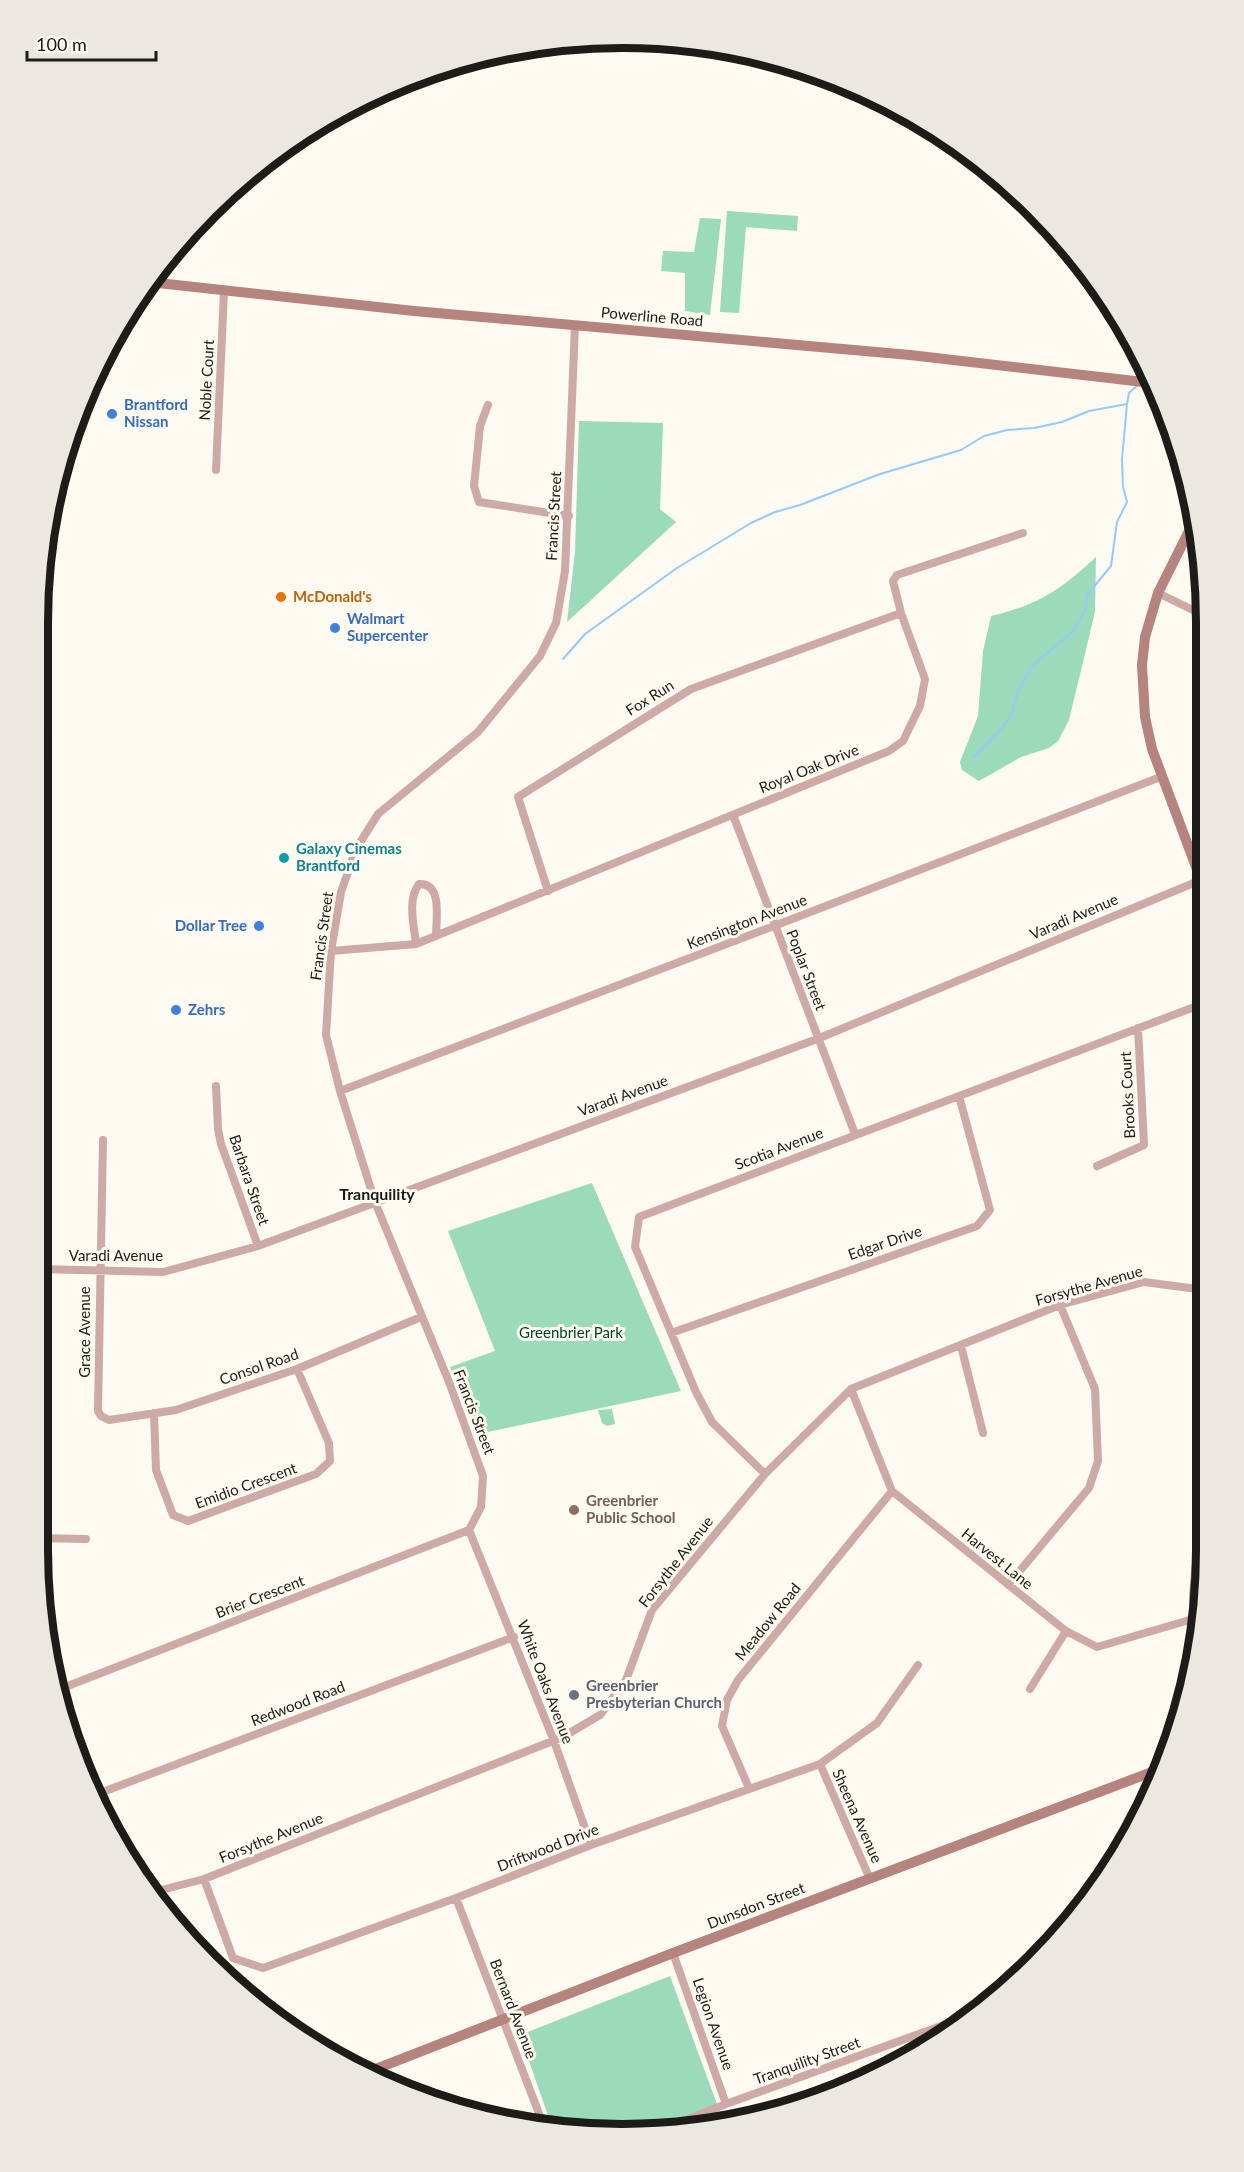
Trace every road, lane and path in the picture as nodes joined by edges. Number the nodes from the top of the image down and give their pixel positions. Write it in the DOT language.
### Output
graph roads {
  1 [pos="159,283"];
  2 [pos="224,291"];
  3 [pos="575,325"];
  4 [pos="1143,382"];
  5 [pos="488,405"];
  6 [pos="216,470"];
  7 [pos="569,516"];
  8 [pos="1189,532"];
  9 [pos="1023,533"];
  10 [pos="1158,593"];
  11 [pos="1196,611"];
  12 [pos="901,614"];
  13 [pos="1163,776"];
  14 [pos="733,814"];
  15 [pos="1196,866"];
  16 [pos="1196,888"];
  17 [pos="548,891"];
  18 [pos="774,927"];
  19 [pos="436,936"];
  20 [pos="416,944"];
  21 [pos="331,951"];
  22 [pos="1196,1006"];
  23 [pos="1138,1028"];
  24 [pos="817,1039"];
  25 [pos="216,1086"];
  26 [pos="340,1091"];
  27 [pos="959,1096"];
  28 [pos="855,1134"];
  29 [pos="103,1140"];
  30 [pos="1097,1166"];
  31 [pos="375,1202"];
  32 [pos="258,1246"];
  33 [pos="48,1269"];
  34 [pos="99,1271"];
  35 [pos="1196,1289"];
  36 [pos="1060,1305"];
  37 [pos="421,1317"];
  38 [pos="671,1333"];
  39 [pos="961,1346"];
  40 [pos="297,1369"];
  41 [pos="851,1389"];
  42 [pos="154,1413"];
  43 [pos="101,1416"];
  44 [pos="983,1433"];
  45 [pos="765,1474"];
  46 [pos="892,1491"];
  47 [pos="469,1530"];
  48 [pos="48,1538"];
  49 [pos="86,1539"];
  50 [pos="1008,1584"];
  51 [pos="1192,1619"];
  52 [pos="1066,1631"];
  53 [pos="514,1637"];
  54 [pos="918,1665"];
  55 [pos="65,1687"];
  56 [pos="1030,1689"];
  57 [pos="554,1741"];
  58 [pos="820,1764"];
  59 [pos="1151,1772"];
  60 [pos="749,1788"];
  61 [pos="102,1792"];
  62 [pos="591,1845"];
  63 [pos="204,1879"];
  64 [pos="870,1879"];
  65 [pos="161,1890"];
  66 [pos="456,1898"];
  67 [pos="673,1953"];
  68 [pos="503,2020"];
  69 [pos="943,2026"];
  70 [pos="926,2032"];
  71 [pos="927,2035"];
  72 [pos="377,2069"];
  73 [pos="726,2104"];
  74 [pos="540,2118"];
  75 [pos="685,2120"];
  1 -- 2 [label="main road, Powerline Road"];
  2 -- 3 [label="main road, Powerline Road"];
  2 -- 6 [label="street, Noble Court"];
  3 -- 4 [label="main road, Powerline Road"];
  3 -- 7 [label="street, Francis Street"];
  5 -- 7 [label="street"];
  7 -- 21 [label="street, Francis Street"];
  8 -- 10 [label="main road"];
  9 -- 12 [label="street, Royal Oak Drive"];
  10 -- 11 [label="street"];
  10 -- 13 [label="main road"];
  12 -- 14 [label="street, Royal Oak Drive"];
  12 -- 17 [label="street, Fox Run"];
  13 -- 15 [label="main road"];
  13 -- 18 [label="street, Kensington Avenue"];
  14 -- 17 [label="street, Royal Oak Drive"];
  14 -- 18 [label="street, Poplar Street"];
  16 -- 24 [label="street, Varadi Avenue"];
  17 -- 19 [label="street, Royal Oak Drive"];
  18 -- 24 [label="street, Poplar Street"];
  18 -- 26 [label="street, Kensington Avenue"];
  19 -- 20 [label="street, Royal Oak Drive"];
  19 -- 20 [label="street"];
  20 -- 21 [label="street, Royal Oak Drive"];
  21 -- 26 [label="street, Francis Street"];
  22 -- 23 [label="street, Scotia Avenue"];
  23 -- 27 [label="street, Scotia Avenue"];
  23 -- 30 [label="street, Brooks Court"];
  24 -- 28 [label="street, Poplar Street"];
  24 -- 31 [label="street, Varadi Avenue"];
  25 -- 32 [label="street, Barbara Street"];
  26 -- 31 [label="street, Francis Street"];
  27 -- 28 [label="street, Scotia Avenue"];
  27 -- 38 [label="street, Edgar Drive"];
  28 -- 38 [label="street, Scotia Avenue"];
  29 -- 34 [label="street, Grace Avenue"];
  31 -- 32 [label="street, Varadi Avenue"];
  31 -- 37 [label="street, Francis Street"];
  32 -- 34 [label="street, Varadi Avenue"];
  33 -- 34 [label="street, Varadi Avenue"];
  34 -- 43 [label="street, Grace Avenue"];
  35 -- 36 [label="street, Forsythe Avenue"];
  36 -- 39 [label="street, Forsythe Avenue"];
  36 -- 50 [label="street"];
  37 -- 40 [label="street, Consol Road"];
  37 -- 47 [label="street, Francis Street"];
  38 -- 45 [label="street, Scotia Avenue"];
  39 -- 41 [label="street, Forsythe Avenue"];
  39 -- 44 [label="street"];
  40 -- 42 [label="street, Consol Road"];
  40 -- 42 [label="street, Emidio Crescent"];
  41 -- 45 [label="street, Forsythe Avenue"];
  41 -- 46 [label="street, Harvest Lane"];
  42 -- 43 [label="street, Consol Road"];
  45 -- 57 [label="street, Forsythe Avenue"];
  46 -- 50 [label="street, Harvest Lane"];
  46 -- 60 [label="street, Meadow Road"];
  47 -- 53 [label="street, White Oaks Avenue"];
  47 -- 55 [label="street, Brier Crescent"];
  48 -- 49 [label="street"];
  50 -- 52 [label="street, Harvest Lane"];
  51 -- 52 [label="street, Harvest Lane"];
  52 -- 56 [label="street"];
  53 -- 57 [label="street, White Oaks Avenue"];
  53 -- 61 [label="street, Redwood Road"];
  54 -- 58 [label="street, Driftwood Drive"];
  57 -- 62 [label="street, White Oaks Avenue"];
  57 -- 63 [label="street, Forsythe Avenue"];
  58 -- 60 [label="street, Driftwood Drive"];
  58 -- 64 [label="street, Sheena Avenue"];
  59 -- 64 [label="main road, Dunsdon Street"];
  60 -- 62 [label="street, Driftwood Drive"];
  62 -- 66 [label="street, Driftwood Drive"];
  63 -- 65 [label="street, Forsythe Avenue"];
  63 -- 66 [label="street, Driftwood Drive"];
  64 -- 67 [label="main road, Dunsdon Street"];
  66 -- 68 [label="street, Bernard Avenue"];
  67 -- 68 [label="main road, Dunsdon Street"];
  67 -- 73 [label="street, Legion Avenue"];
  68 -- 72 [label="main road, Dunsdon Street"];
  68 -- 74 [label="street, Bernard Avenue"];
  69 -- 70 [label="street, Tranquility Street"];
  70 -- 71 [label="street"];
  70 -- 73 [label="street, Tranquility Street"];
  73 -- 75 [label="street, Tranquility Street"];
}
